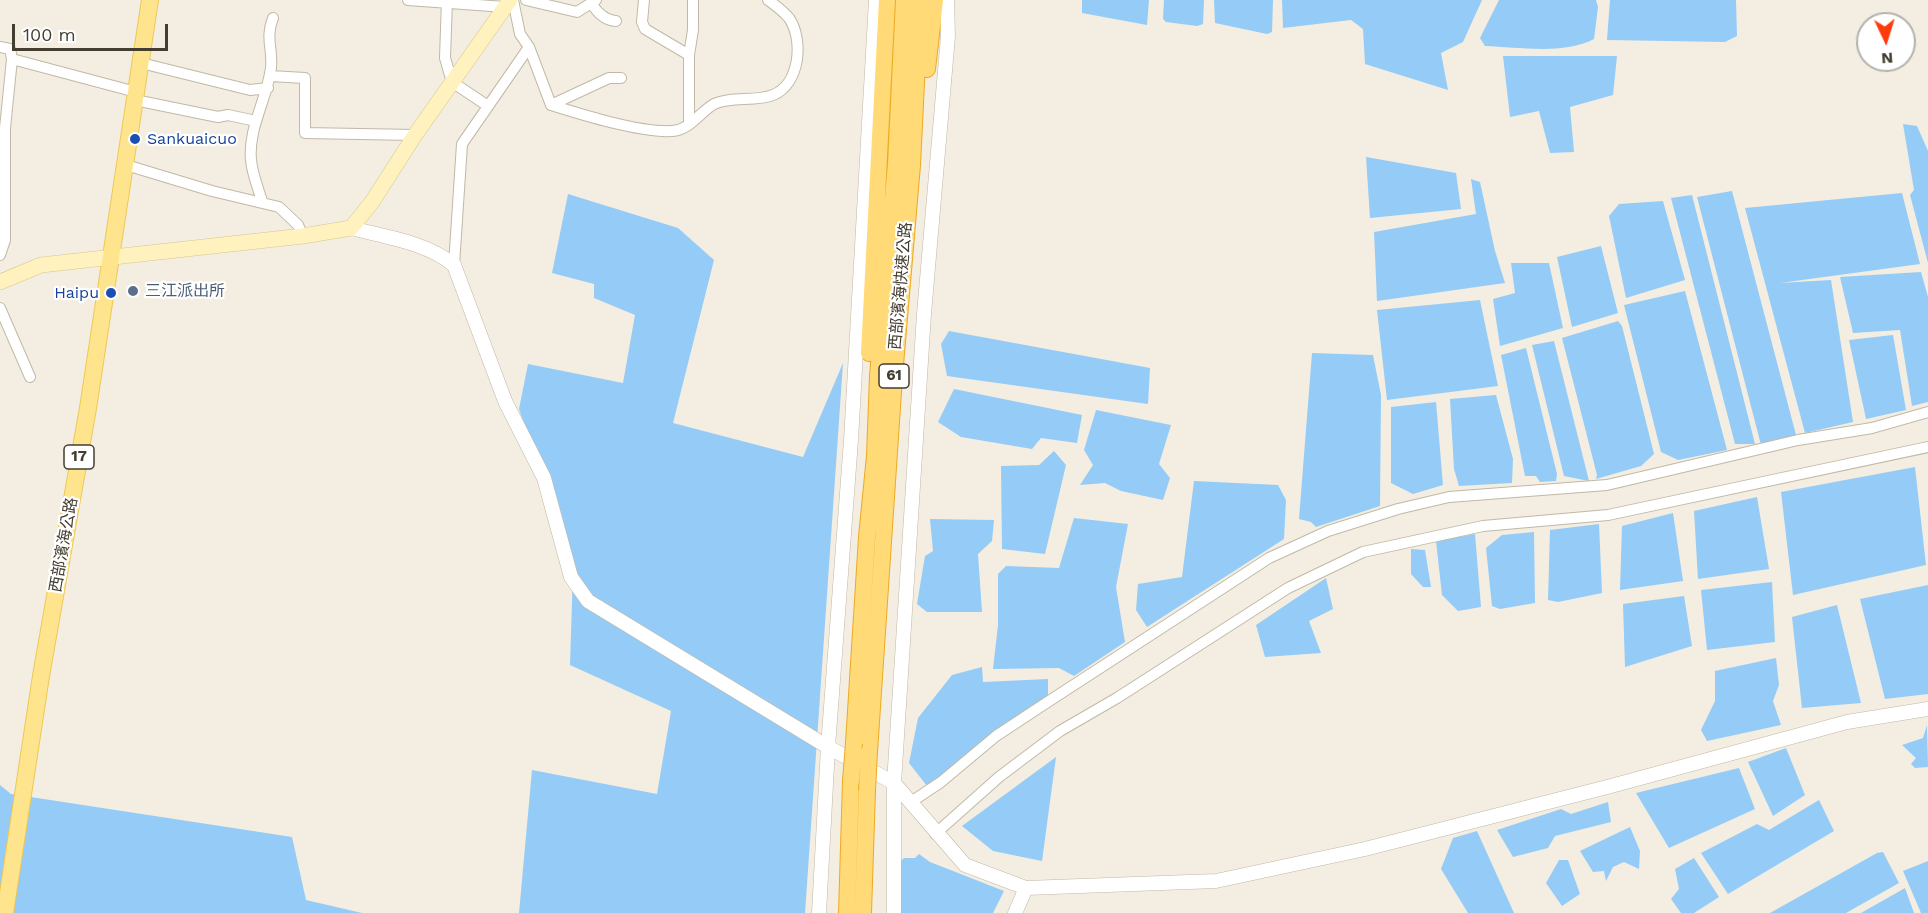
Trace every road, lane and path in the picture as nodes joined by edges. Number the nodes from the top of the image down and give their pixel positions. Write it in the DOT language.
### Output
graph roads {
  1 [pos="150,0"];
  2 [pos="408,0"];
  3 [pos="447,0"];
  4 [pos="526,0"];
  5 [pos="644,0"];
  6 [pos="693,0"];
  7 [pos="768,0"];
  8 [pos="876,0"];
  9 [pos="887,0"];
  10 [pos="904,0"];
  11 [pos="920,0"];
  12 [pos="936,0"];
  13 [pos="947,0"];
  14 [pos="593,1"];
  15 [pos="509,2"];
  16 [pos="273,18"];
  17 [pos="616,21"];
  18 [pos="0,46"];
  19 [pos="529,46"];
  20 [pos="688,55"];
  21 [pos="12,59"];
  22 [pos="141,63"];
  23 [pos="270,76"];
  24 [pos="621,78"];
  25 [pos="452,82"];
  26 [pos="268,88"];
  27 [pos="136,96"];
  28 [pos="552,105"];
  29 [pos="488,106"];
  30 [pos="256,121"];
  31 [pos="689,124"];
  32 [pos="415,135"];
  33 [pos="126,165"];
  34 [pos="262,201"];
  35 [pos="351,228"];
  36 [pos="303,236"];
  37 [pos="0,255"];
  38 [pos="111,258"];
  39 [pos="454,266"];
  40 [pos="0,282"];
  41 [pos="0,308"];
  42 [pos="30,377"];
  43 [pos="1928,412"];
  44 [pos="1928,447"];
  45 [pos="875,538"];
  46 [pos="1928,710"];
  47 [pos="828,747"];
  48 [pos="894,783"];
  49 [pos="912,804"];
  50 [pos="932,830"];
  51 [pos="1026,888"];
  52 [pos="855,909"];
  53 [pos="5,913"];
  54 [pos="819,913"];
  55 [pos="894,913"];
  56 [pos="1015,913"];
  1 -- 22 [label="main road, 西部濱海公路 / 17"];
  2 -- 3 [label="street"];
  3 -- 15 [label="street"];
  3 -- 25 [label="street"];
  4 -- 14 [label="street"];
  5 -- 20 [label="street"];
  6 -- 20 [label="street"];
  7 -- 31 [label="street"];
  8 -- 47 [label="street"];
  9 -- 45 [label="highway"];
  10 -- 45 [label="highway, 西部濱海快速公路 / 61"];
  11 -- 45 [label="highway, 西部濱海快速公路 / 61"];
  12 -- 45 [label="highway"];
  13 -- 48 [label="street"];
  14 -- 17 [label="street"];
  15 -- 19 [label="street"];
  15 -- 25 [label="main road"];
  16 -- 23 [label="street"];
  18 -- 21 [label="street"];
  19 -- 28 [label="street"];
  19 -- 29 [label="street"];
  20 -- 31 [label="street"];
  21 -- 27 [label="street"];
  21 -- 37 [label="street"];
  22 -- 26 [label="street"];
  22 -- 27 [label="main road, 西部濱海公路 / 17"];
  23 -- 26 [label="street"];
  23 -- 32 [label="street"];
  24 -- 28 [label="street"];
  25 -- 29 [label="street"];
  25 -- 32 [label="main road"];
  26 -- 30 [label="street"];
  27 -- 30 [label="street"];
  27 -- 33 [label="main road, 西部濱海公路 / 17"];
  28 -- 31 [label="street"];
  29 -- 39 [label="street"];
  30 -- 34 [label="street"];
  32 -- 35 [label="main road"];
  33 -- 34 [label="street"];
  33 -- 38 [label="main road, 西部濱海公路 / 17"];
  34 -- 36 [label="street"];
  35 -- 36 [label="main road"];
  35 -- 39 [label="street"];
  36 -- 38 [label="main road"];
  38 -- 40 [label="main road"];
  38 -- 53 [label="main road, 西部濱海公路 / 17"];
  39 -- 47 [label="street"];
  41 -- 42 [label="street"];
  43 -- 49 [label="street"];
  44 -- 50 [label="street"];
  45 -- 52 [label="highway, 西部濱海快速公路 / 61, bridge"];
  45 -- 52 [label="highway, 西部濱海快速公路 / 61, bridge"];
  46 -- 51 [label="street"];
  47 -- 48 [label="street"];
  47 -- 54 [label="street"];
  48 -- 49 [label="street"];
  48 -- 55 [label="street"];
  49 -- 50 [label="street"];
  50 -- 51 [label="street"];
  51 -- 56 [label="street"];
}
